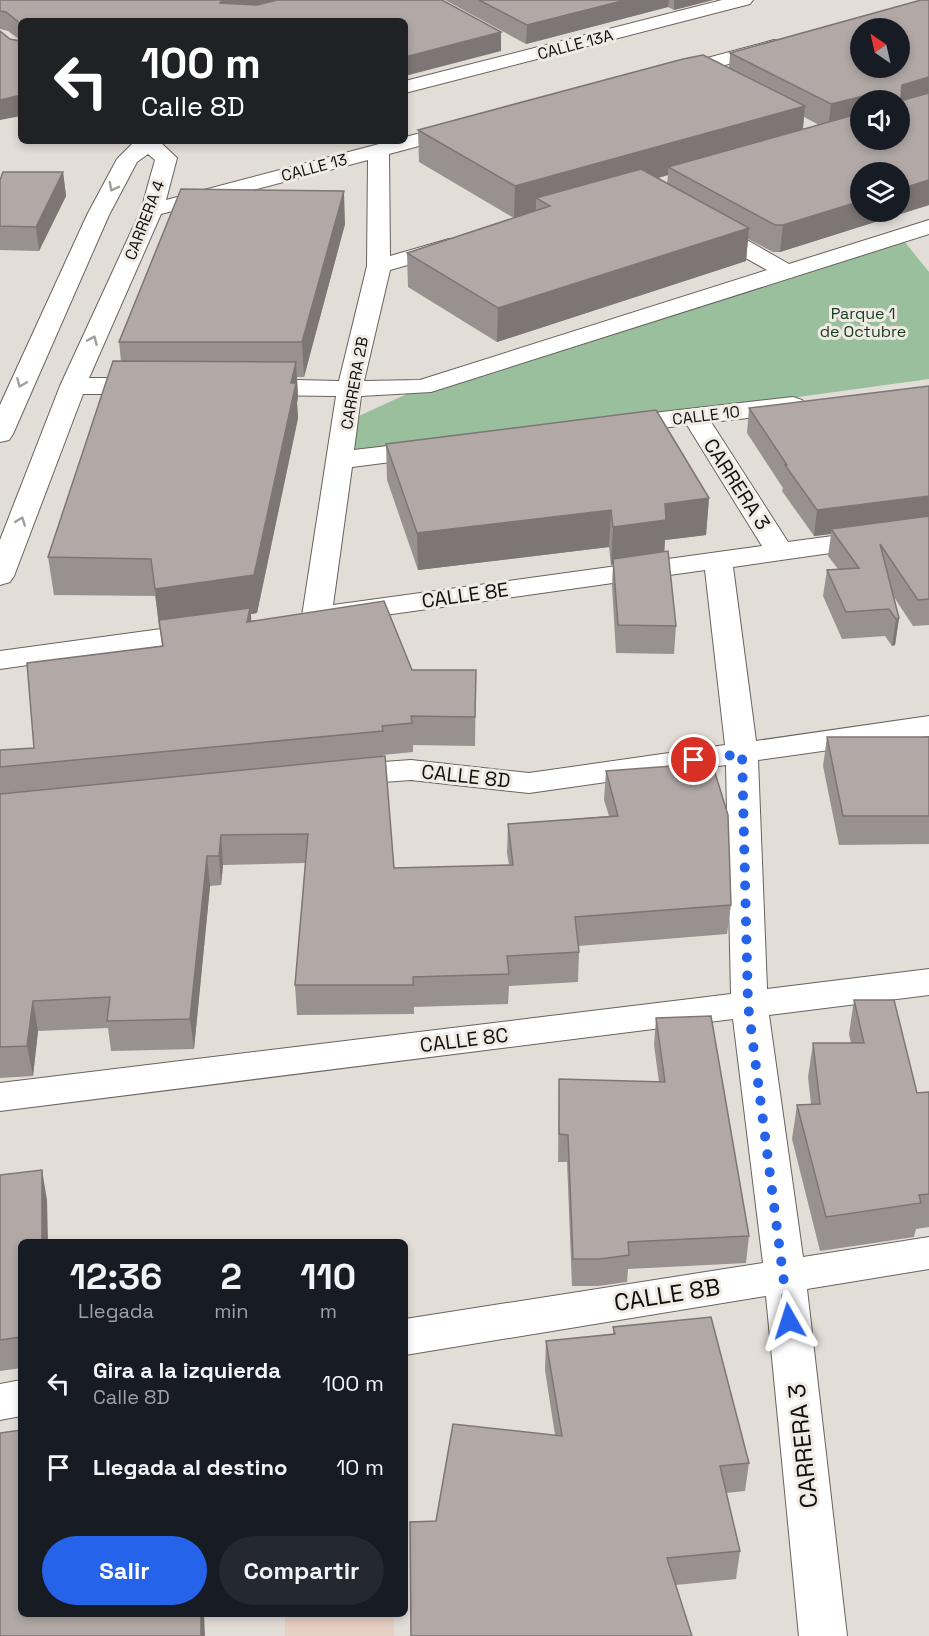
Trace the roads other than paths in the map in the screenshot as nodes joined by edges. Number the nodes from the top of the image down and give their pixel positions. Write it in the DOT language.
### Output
graph roads {
  1 [pos="744,0"];
  2 [pos="793,41"];
  3 [pos="508,45"];
  4 [pos="529,56"];
  5 [pos="690,68"];
  6 [pos="656,77"];
  7 [pos="711,79"];
  8 [pos="408,86"];
  9 [pos="483,123"];
  10 [pos="408,142"];
  11 [pos="145,144"];
  12 [pos="149,144"];
  13 [pos="402,144"];
  14 [pos="379,150"];
  15 [pos="152,210"];
  16 [pos="694,220"];
  17 [pos="929,226"];
  18 [pos="470,240"];
  19 [pos="379,266"];
  20 [pos="787,272"];
  21 [pos="73,386"];
  22 [pos="177,386"];
  23 [pos="235,387"];
  24 [pos="350,387"];
  25 [pos="811,403"];
  26 [pos="694,416"];
  27 [pos="600,428"];
  28 [pos="0,434"];
  29 [pos="459,445"];
  30 [pos="341,460"];
  31 [pos="929,531"];
  32 [pos="780,551"];
  33 [pos="718,560"];
  34 [pos="0,576"];
  35 [pos="305,618"];
  36 [pos="235,627"];
  37 [pos="0,660"];
  38 [pos="929,726"];
  39 [pos="742,754"];
  40 [pos="316,778"];
  41 [pos="929,982"];
  42 [pos="748,1005"];
  43 [pos="0,1097"];
  44 [pos="929,1253"];
  45 [pos="784,1276"];
  46 [pos="408,1337"];
  47 [pos="18,1399"];
  48 [pos="0,1402"];
  49 [pos="823,1636"];
  1 -- 4 [label="street, CALLE 13A"];
  2 -- 5 [label="street"];
  3 -- 4 [label="street"];
  4 -- 8 [label="street, CALLE 13A"];
  5 -- 6 [label="street"];
  5 -- 7 [label="street"];
  9 -- 10 [label="street, CALLE 13"];
  11 -- 28 [label="street, CARRERA 4, one-way"];
  12 -- 15 [label="street, CARRERA 4"];
  13 -- 14 [label="street, CALLE 13"];
  14 -- 15 [label="street, CALLE 13"];
  14 -- 19 [label="street, CARRERA 2B"];
  21 -- 15 [label="street, CARRERA 4, one-way"];
  16 -- 20 [label="street"];
  17 -- 20 [label="street"];
  18 -- 19 [label="street"];
  19 -- 24 [label="street, CARRERA 2B"];
  20 -- 24 [label="street"];
  21 -- 22 [label="street"];
  34 -- 21 [label="street, CARRERA 4, one-way"];
  23 -- 24 [label="street"];
  24 -- 30 [label="street, CARRERA 2B"];
  25 -- 26 [label="street, CALLE 10"];
  26 -- 27 [label="street, CALLE 10"];
  26 -- 32 [label="street, CARRERA 3"];
  29 -- 30 [label="street"];
  30 -- 35 [label="street, CARRERA 2B"];
  31 -- 32 [label="street, CALLE 8E"];
  32 -- 33 [label="street, CALLE 8E"];
  33 -- 35 [label="street, CALLE 8E"];
  33 -- 39 [label="street, CARRERA 3"];
  36 -- 37 [label="street"];
  38 -- 39 [label="street, CALLE 8D"];
  39 -- 40 [label="street, CALLE 8D"];
  39 -- 42 [label="street, CARRERA 3"];
  41 -- 42 [label="street, CALLE 8C"];
  42 -- 43 [label="street, CALLE 8C"];
  42 -- 45 [label="street, CARRERA 3"];
  44 -- 45 [label="street, CALLE 8B"];
  45 -- 46 [label="street, CALLE 8B"];
  45 -- 49 [label="street, CARRERA 3"];
  47 -- 48 [label="street"];
}
